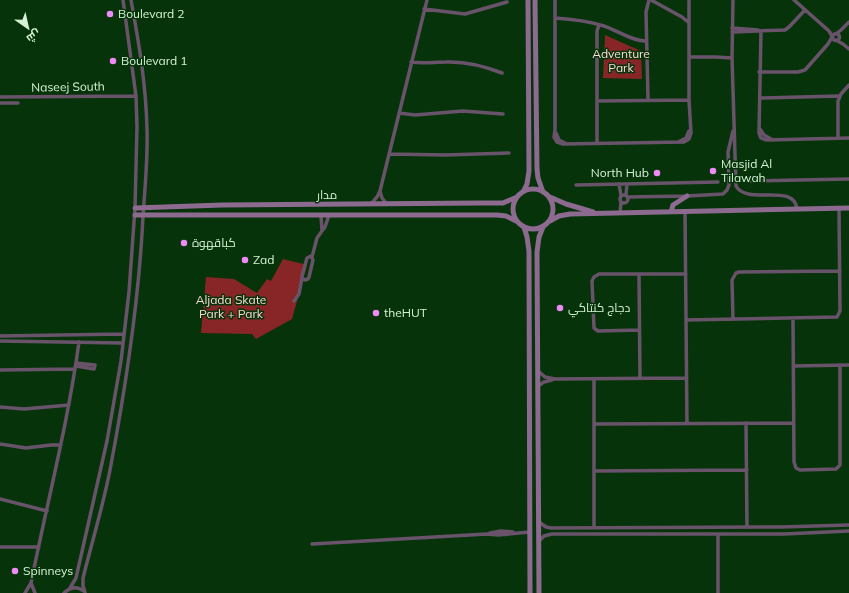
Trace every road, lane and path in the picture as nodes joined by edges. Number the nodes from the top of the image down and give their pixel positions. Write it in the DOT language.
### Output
graph roads {
  1 [pos="123,0"];
  2 [pos="131,0"];
  3 [pos="426,0"];
  4 [pos="528,0"];
  5 [pos="535,0"];
  6 [pos="555,0"];
  7 [pos="650,0"];
  8 [pos="689,0"];
  9 [pos="733,0"];
  10 [pos="794,0"];
  11 [pos="506,2"];
  12 [pos="424,9"];
  13 [pos="805,10"];
  14 [pos="688,11"];
  15 [pos="680,15"];
  16 [pos="554,18"];
  17 [pos="849,22"];
  18 [pos="688,23"];
  19 [pos="599,25"];
  20 [pos="732,30"];
  21 [pos="761,31"];
  22 [pos="836,37"];
  23 [pos="646,41"];
  24 [pos="849,49"];
  25 [pos="732,56"];
  26 [pos="688,57"];
  27 [pos="411,62"];
  28 [pos="759,72"];
  29 [pos="502,73"];
  30 [pos="849,85"];
  31 [pos="136,96"];
  32 [pos="839,96"];
  33 [pos="0,97"];
  34 [pos="760,98"];
  35 [pos="648,99"];
  36 [pos="689,100"];
  37 [pos="597,101"];
  38 [pos="0,103"];
  39 [pos="18,103"];
  40 [pos="399,113"];
  41 [pos="503,114"];
  42 [pos="734,130"];
  43 [pos="838,138"];
  44 [pos="849,138"];
  45 [pos="597,143"];
  46 [pos="509,153"];
  47 [pos="389,154"];
  48 [pos="728,155"];
  49 [pos="735,156"];
  50 [pos="728,179"];
  51 [pos="849,179"];
  52 [pos="736,180"];
  53 [pos="750,181"];
  54 [pos="718,182"];
  55 [pos="619,184"];
  56 [pos="627,184"];
  57 [pos="576,185"];
  58 [pos="380,191"];
  59 [pos="523,192"];
  60 [pos="543,192"];
  61 [pos="625,196"];
  62 [pos="687,196"];
  63 [pos="517,197"];
  64 [pos="549,197"];
  65 [pos="621,202"];
  66 [pos="626,202"];
  67 [pos="371,204"];
  68 [pos="387,204"];
  69 [pos="135,208"];
  70 [pos="144,208"];
  71 [pos="839,208"];
  72 [pos="849,208"];
  73 [pos="797,209"];
  74 [pos="671,212"];
  75 [pos="685,212"];
  76 [pos="617,213"];
  77 [pos="627,213"];
  78 [pos="135,215"];
  79 [pos="143,215"];
  80 [pos="321,215"];
  81 [pos="329,215"];
  82 [pos="516,221"];
  83 [pos="550,221"];
  84 [pos="524,227"];
  85 [pos="543,227"];
  86 [pos="322,231"];
  87 [pos="312,257"];
  88 [pos="840,271"];
  89 [pos="639,274"];
  90 [pos="686,274"];
  91 [pos="302,278"];
  92 [pos="294,300"];
  93 [pos="732,319"];
  94 [pos="793,319"];
  95 [pos="686,320"];
  96 [pos="639,330"];
  97 [pos="124,334"];
  98 [pos="0,336"];
  99 [pos="0,342"];
  100 [pos="79,342"];
  101 [pos="123,342"];
  102 [pos="840,365"];
  103 [pos="849,365"];
  104 [pos="76,366"];
  105 [pos="793,366"];
  106 [pos="0,370"];
  107 [pos="538,371"];
  108 [pos="640,378"];
  109 [pos="686,378"];
  110 [pos="555,379"];
  111 [pos="594,379"];
  112 [pos="538,386"];
  113 [pos="69,405"];
  114 [pos="0,407"];
  115 [pos="746,423"];
  116 [pos="793,423"];
  117 [pos="594,424"];
  118 [pos="687,424"];
  119 [pos="0,444"];
  120 [pos="61,445"];
  121 [pos="747,470"];
  122 [pos="594,471"];
  123 [pos="0,499"];
  124 [pos="47,511"];
  125 [pos="539,522"];
  126 [pos="849,525"];
  127 [pos="747,527"];
  128 [pos="594,528"];
  129 [pos="849,531"];
  130 [pos="530,532"];
  131 [pos="718,534"];
  132 [pos="539,541"];
  133 [pos="312,544"];
  134 [pos="0,547"];
  135 [pos="39,547"];
  136 [pos="31,583"];
  137 [pos="70,588"];
  138 [pos="85,592"];
  139 [pos="25,593"];
  140 [pos="35,593"];
  141 [pos="64,593"];
  142 [pos="530,593"];
  143 [pos="539,593"];
  144 [pos="718,593"];
  1 -- 31 [label="street"];
  2 -- 70 [label="street"];
  3 -- 12 [label="street"];
  4 -- 59 [label="street"];
  5 -- 60 [label="street"];
  6 -- 16 [label="street"];
  7 -- 15 [label="street"];
  7 -- 23 [label="street"];
  8 -- 14 [label="street"];
  9 -- 20 [label="street"];
  10 -- 13 [label="street"];
  11 -- 12 [label="street"];
  12 -- 27 [label="street"];
  13 -- 21 [label="street"];
  13 -- 22 [label="street"];
  14 -- 15 [label="street"];
  14 -- 18 [label="street"];
  15 -- 18 [label="street"];
  16 -- 19 [label="street"];
  16 -- 45 [label="street"];
  17 -- 22 [label="street"];
  18 -- 26 [label="street"];
  19 -- 23 [label="street"];
  19 -- 37 [label="street"];
  20 -- 21 [label="street"];
  20 -- 25 [label="street"];
  21 -- 28 [label="street"];
  22 -- 24 [label="street"];
  22 -- 28 [label="street"];
  23 -- 35 [label="street"];
  25 -- 26 [label="street"];
  25 -- 42 [label="street"];
  26 -- 36 [label="street"];
  27 -- 29 [label="street"];
  27 -- 40 [label="street"];
  28 -- 34 [label="street"];
  30 -- 32 [label="street"];
  31 -- 33 [label="street, Naseej South"];
  31 -- 69 [label="street"];
  32 -- 34 [label="street"];
  32 -- 43 [label="street"];
  34 -- 43 [label="street"];
  35 -- 36 [label="street"];
  35 -- 37 [label="street"];
  36 -- 45 [label="street"];
  37 -- 45 [label="street"];
  38 -- 39 [label="street"];
  40 -- 41 [label="street"];
  40 -- 47 [label="street"];
  42 -- 48 [label="street"];
  42 -- 49 [label="street"];
  43 -- 44 [label="street"];
  46 -- 47 [label="street"];
  47 -- 58 [label="street"];
  48 -- 49 [label="street"];
  48 -- 50 [label="street"];
  49 -- 52 [label="street"];
  50 -- 52 [label="street"];
  50 -- 62 [label="street"];
  51 -- 53 [label="street"];
  52 -- 73 [label="street"];
  54 -- 56 [label="street"];
  55 -- 56 [label="street"];
  55 -- 57 [label="street"];
  55 -- 61 [label="street"];
  56 -- 61 [label="street"];
  58 -- 67 [label="street"];
  58 -- 68 [label="street"];
  59 -- 60 [label="street"];
  59 -- 63 [label="street"];
  60 -- 64 [label="street"];
  61 -- 62 [label="street"];
  61 -- 65 [label="street"];
  61 -- 66 [label="street"];
  62 -- 74 [label="street"];
  63 -- 68 [label="street, مدار"];
  63 -- 82 [label="street"];
  64 -- 76 [label="street"];
  64 -- 83 [label="street"];
  65 -- 66 [label="street"];
  65 -- 76 [label="street"];
  66 -- 77 [label="street"];
  67 -- 68 [label="street, مدار"];
  67 -- 70 [label="street, مدار"];
  69 -- 70 [label="street, مدار"];
  69 -- 78 [label="street"];
  70 -- 79 [label="street"];
  71 -- 72 [label="street"];
  71 -- 73 [label="street"];
  71 -- 88 [label="street"];
  73 -- 75 [label="street"];
  74 -- 75 [label="street"];
  74 -- 77 [label="street"];
  75 -- 90 [label="street"];
  76 -- 77 [label="street"];
  76 -- 83 [label="street"];
  78 -- 79 [label="street, مدار"];
  78 -- 97 [label="street"];
  79 -- 80 [label="street, مدار"];
  79 -- 138 [label="street"];
  80 -- 81 [label="street, مدار"];
  80 -- 86 [label="street"];
  81 -- 82 [label="street, مدار"];
  81 -- 86 [label="street"];
  82 -- 84 [label="street"];
  83 -- 85 [label="street"];
  84 -- 85 [label="street"];
  84 -- 130 [label="street"];
  85 -- 107 [label="street"];
  86 -- 87 [label="street"];
  87 -- 91 [label="street"];
  87 -- 91 [label="street"];
  88 -- 93 [label="street"];
  88 -- 94 [label="street"];
  89 -- 90 [label="street"];
  89 -- 96 [label="street"];
  89 -- 96 [label="street"];
  90 -- 95 [label="street"];
  91 -- 92 [label="street"];
  93 -- 94 [label="street"];
  93 -- 95 [label="street"];
  94 -- 105 [label="street"];
  95 -- 109 [label="street"];
  96 -- 108 [label="street"];
  97 -- 98 [label="street"];
  97 -- 101 [label="street"];
  99 -- 100 [label="street"];
  100 -- 101 [label="street"];
  100 -- 104 [label="street"];
  101 -- 137 [label="street"];
  102 -- 103 [label="street"];
  102 -- 105 [label="street"];
  102 -- 116 [label="street"];
  104 -- 106 [label="street"];
  104 -- 113 [label="street"];
  105 -- 116 [label="street"];
  107 -- 110 [label="street"];
  107 -- 112 [label="street"];
  108 -- 109 [label="street"];
  108 -- 111 [label="street"];
  109 -- 118 [label="street"];
  110 -- 111 [label="street"];
  110 -- 112 [label="street"];
  111 -- 117 [label="street"];
  112 -- 125 [label="street"];
  113 -- 114 [label="street"];
  113 -- 120 [label="street"];
  115 -- 116 [label="street"];
  115 -- 118 [label="street"];
  115 -- 121 [label="street"];
  117 -- 118 [label="street"];
  117 -- 122 [label="street"];
  119 -- 120 [label="street"];
  120 -- 124 [label="street"];
  121 -- 122 [label="street"];
  121 -- 127 [label="street"];
  122 -- 128 [label="street"];
  123 -- 124 [label="street"];
  124 -- 135 [label="street"];
  125 -- 128 [label="street"];
  125 -- 132 [label="street"];
  126 -- 127 [label="street"];
  127 -- 128 [label="street"];
  129 -- 131 [label="street"];
  130 -- 133 [label="street"];
  130 -- 142 [label="street"];
  131 -- 132 [label="street"];
  131 -- 144 [label="street"];
  132 -- 143 [label="street"];
  134 -- 135 [label="street"];
  135 -- 136 [label="street"];
  136 -- 139 [label="street"];
  136 -- 140 [label="street"];
  137 -- 138 [label="street"];
  137 -- 141 [label="street"];
}
